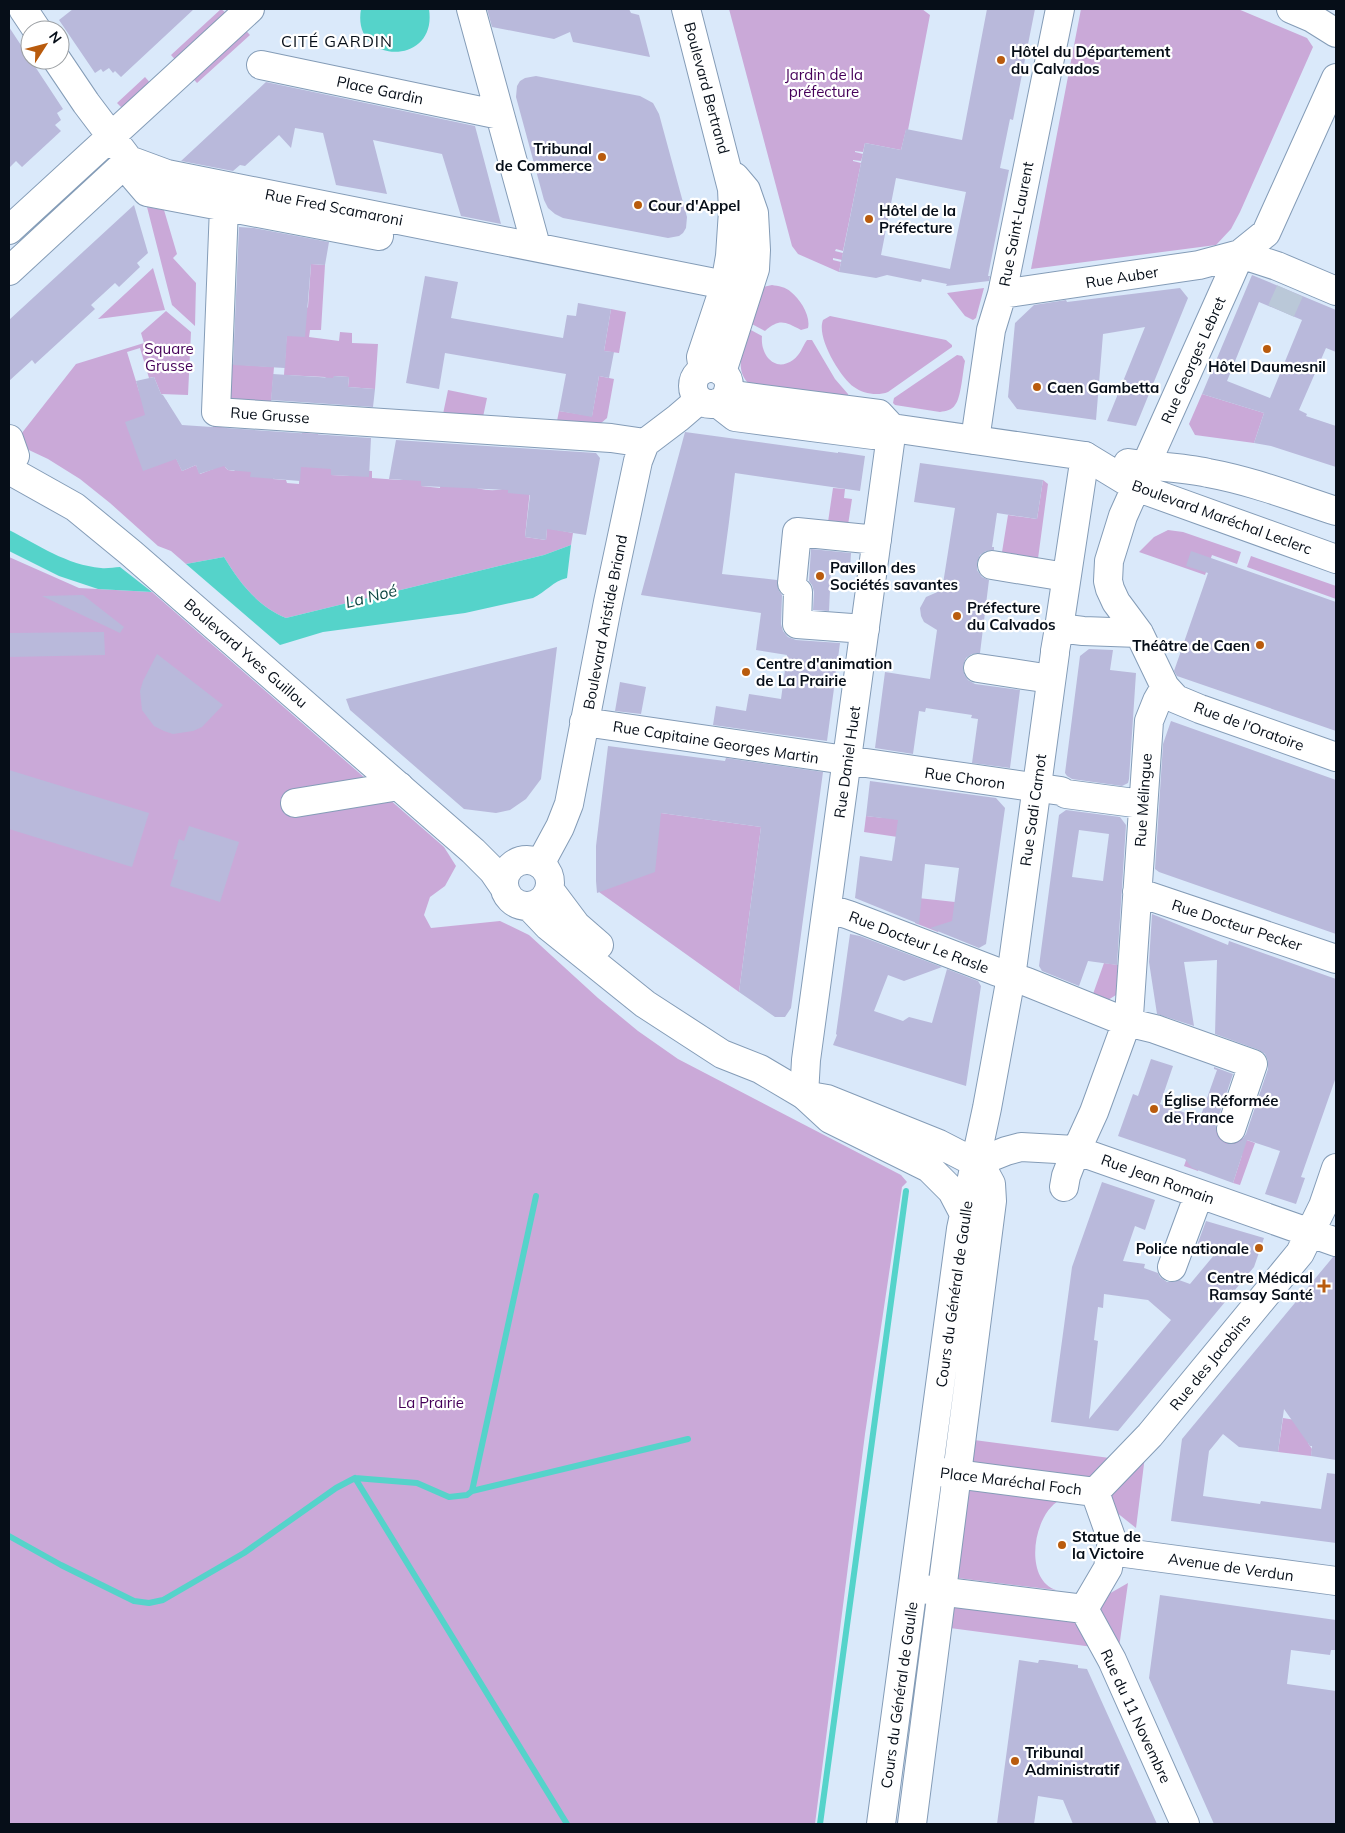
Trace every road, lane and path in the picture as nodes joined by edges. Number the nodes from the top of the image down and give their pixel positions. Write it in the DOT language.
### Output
graph roads {
  1 [pos="23,9"];
  2 [pos="250,9"];
  3 [pos="472,9"];
  4 [pos="686,9"];
  5 [pos="1060,9"];
  6 [pos="1291,9"];
  7 [pos="30,20"];
  8 [pos="1336,33"];
  9 [pos="260,65"];
  10 [pos="64,70"];
  11 [pos="1336,78"];
  12 [pos="500,115"];
  13 [pos="129,160"];
  14 [pos="727,168"];
  15 [pos="224,207"];
  16 [pos="9,230"];
  17 [pos="379,236"];
  18 [pos="536,246"];
  19 [pos="1240,254"];
  20 [pos="9,270"];
  21 [pos="724,285"];
  22 [pos="1336,292"];
  23 [pos="1002,294"];
  24 [pos="743,305"];
  25 [pos="714,387"];
  26 [pos="892,428"];
  27 [pos="975,440"];
  28 [pos="645,443"];
  29 [pos="11,455"];
  30 [pos="1085,456"];
  31 [pos="1141,477"];
  32 [pos="1336,511"];
  33 [pos="877,540"];
  34 [pos="1336,559"];
  35 [pos="992,564"];
  36 [pos="1066,577"];
  37 [pos="865,629"];
  38 [pos="1139,633"];
  39 [pos="1055,653"];
  40 [pos="978,668"];
  41 [pos="1166,687"];
  42 [pos="584,722"];
  43 [pos="1336,757"];
  44 [pos="847,761"];
  45 [pos="399,786"];
  46 [pos="1036,787"];
  47 [pos="295,803"];
  48 [pos="1142,804"];
  49 [pos="473,851"];
  50 [pos="537,871"];
  51 [pos="504,887"];
  52 [pos="1137,892"];
  53 [pos="529,906"];
  54 [pos="827,908"];
  55 [pos="1336,959"];
  56 [pos="1011,977"];
  57 [pos="1126,1022"];
  58 [pos="760,1069"];
  59 [pos="804,1095"];
  60 [pos="1231,1129"];
  61 [pos="1076,1150"];
  62 [pos="976,1163"];
  63 [pos="1336,1168"];
  64 [pos="1064,1187"];
  65 [pos="1199,1194"];
  66 [pos="964,1214"];
  67 [pos="1310,1233"];
  68 [pos="1336,1242"];
  69 [pos="1172,1267"];
  70 [pos="929,1471"];
  71 [pos="957,1474"];
  72 [pos="1095,1492"];
  73 [pos="1115,1554"];
  74 [pos="1336,1581"];
  75 [pos="914,1588"];
  76 [pos="943,1591"];
  77 [pos="1084,1609"];
  78 [pos="881,1824"];
  79 [pos="912,1824"];
  80 [pos="1185,1824"];
  1 -- 7 [label="street"];
  2 -- 16 [label="street"];
  3 -- 12 [label="street"];
  4 -- 14 [label="street, Boulevard Bertrand"];
  5 -- 23 [label="street, Rue Saint-Laurent"];
  6 -- 8 [label="street"];
  9 -- 12 [label="street, Place Gardin"];
  10 -- 13 [label="street"];
  11 -- 19 [label="street"];
  12 -- 18 [label="street"];
  13 -- 15 [label="street"];
  13 -- 18 [label="street, Rue Fred Scamaroni"];
  13 -- 20 [label="street"];
  14 -- 21 [label="street, Boulevard Bertrand"];
  14 -- 24 [label="street, Boulevard Bertrand"];
  15 -- 17 [label="street"];
  15 -- 28 [label="street, Rue Grusse"];
  18 -- 21 [label="street, Rue Fred Scamaroni"];
  19 -- 22 [label="street"];
  19 -- 23 [label="street, Rue Auber"];
  19 -- 31 [label="street, Rue Georges Lebret"];
  21 -- 24 [label="street"];
  21 -- 25 [label="street, Boulevard Bertrand"];
  23 -- 27 [label="street, Rue Saint-Laurent"];
  24 -- 25 [label="street, Boulevard Bertrand"];
  25 -- 26 [label="street, Boulevard Maréchal Leclerc"];
  25 -- 28 [label="street"];
  26 -- 27 [label="street, Boulevard Maréchal Leclerc"];
  26 -- 33 [label="street, Rue Daniel Huet"];
  27 -- 30 [label="street, Boulevard Maréchal Leclerc"];
  28 -- 42 [label="street, Boulevard Aristide Briand"];
  29 -- 45 [label="street, Boulevard Yves Guillou"];
  30 -- 31 [label="street, Boulevard Maréchal Leclerc"];
  30 -- 36 [label="street, Rue Sadi Carnot"];
  31 -- 32 [label="street, Boulevard Maréchal Leclerc"];
  31 -- 34 [label="street, Boulevard Maréchal Leclerc"];
  31 -- 38 [label="street"];
  33 -- 37 [label="street, Rue Daniel Huet"];
  33 -- 37 [label="street"];
  35 -- 36 [label="street"];
  36 -- 39 [label="street, Rue Sadi Carnot"];
  37 -- 44 [label="street, Rue Daniel Huet"];
  38 -- 39 [label="street"];
  38 -- 41 [label="street"];
  39 -- 40 [label="street"];
  39 -- 46 [label="street, Rue Sadi Carnot"];
  41 -- 43 [label="street, Rue de l'Oratoire"];
  41 -- 48 [label="street, Rue Mélingue"];
  42 -- 44 [label="street, Rue Capitaine Georges Martin"];
  42 -- 50 [label="street, Boulevard Aristide Briand"];
  44 -- 46 [label="street, Rue Choron"];
  44 -- 54 [label="street, Rue Daniel Huet"];
  45 -- 47 [label="street"];
  45 -- 49 [label="street, Boulevard Yves Guillou"];
  46 -- 48 [label="street, Rue Choron"];
  46 -- 56 [label="street, Rue Sadi Carnot"];
  48 -- 52 [label="street, Rue Mélingue"];
  49 -- 50 [label="street"];
  49 -- 51 [label="street, Boulevard Yves Guillou"];
  50 -- 51 [label="street, Boulevard Aristide Briand"];
  50 -- 53 [label="street, Boulevard Aristide Briand"];
  50 -- 58 [label="street"];
  51 -- 53 [label="street"];
  52 -- 55 [label="street, Rue Docteur Pecker"];
  52 -- 57 [label="street, Rue Mélingue"];
  53 -- 58 [label="street"];
  54 -- 56 [label="street, Rue Docteur Le Rasle"];
  54 -- 59 [label="street, Rue Daniel Huet"];
  56 -- 57 [label="street, Rue Docteur Le Rasle"];
  56 -- 62 [label="street, Rue Sadi Carnot"];
  57 -- 60 [label="street, Rue Docteur Le Rasle"];
  57 -- 61 [label="street, Rue Mélingue"];
  58 -- 59 [label="street"];
  59 -- 62 [label="street"];
  59 -- 66 [label="street"];
  61 -- 62 [label="street, Rue Jean Romain"];
  61 -- 64 [label="street, Rue Mélingue"];
  61 -- 65 [label="street, Rue Jean Romain"];
  62 -- 66 [label="street, Cours du Général de Gaulle"];
  62 -- 71 [label="street, Cours du Général de Gaulle"];
  63 -- 67 [label="street, Rue des Jacobins"];
  65 -- 67 [label="street, Rue Jean Romain"];
  65 -- 69 [label="street"];
  66 -- 70 [label="street, Cours du Général de Gaulle"];
  67 -- 68 [label="street, Rue Jean Romain"];
  67 -- 72 [label="street, Rue des Jacobins"];
  70 -- 71 [label="street, Place Maréchal Foch"];
  70 -- 75 [label="street, Cours du Général de Gaulle"];
  71 -- 72 [label="street, Place Maréchal Foch"];
  71 -- 76 [label="street, Cours du Général de Gaulle"];
  72 -- 73 [label="street, Place Maréchal Foch"];
  73 -- 74 [label="street, Avenue de Verdun"];
  73 -- 77 [label="street"];
  75 -- 76 [label="street"];
  75 -- 78 [label="street, Cours du Général de Gaulle"];
  76 -- 77 [label="street"];
  76 -- 79 [label="street, Cours du Général de Gaulle"];
  77 -- 80 [label="street, Rue du 11 Novembre"];
}
